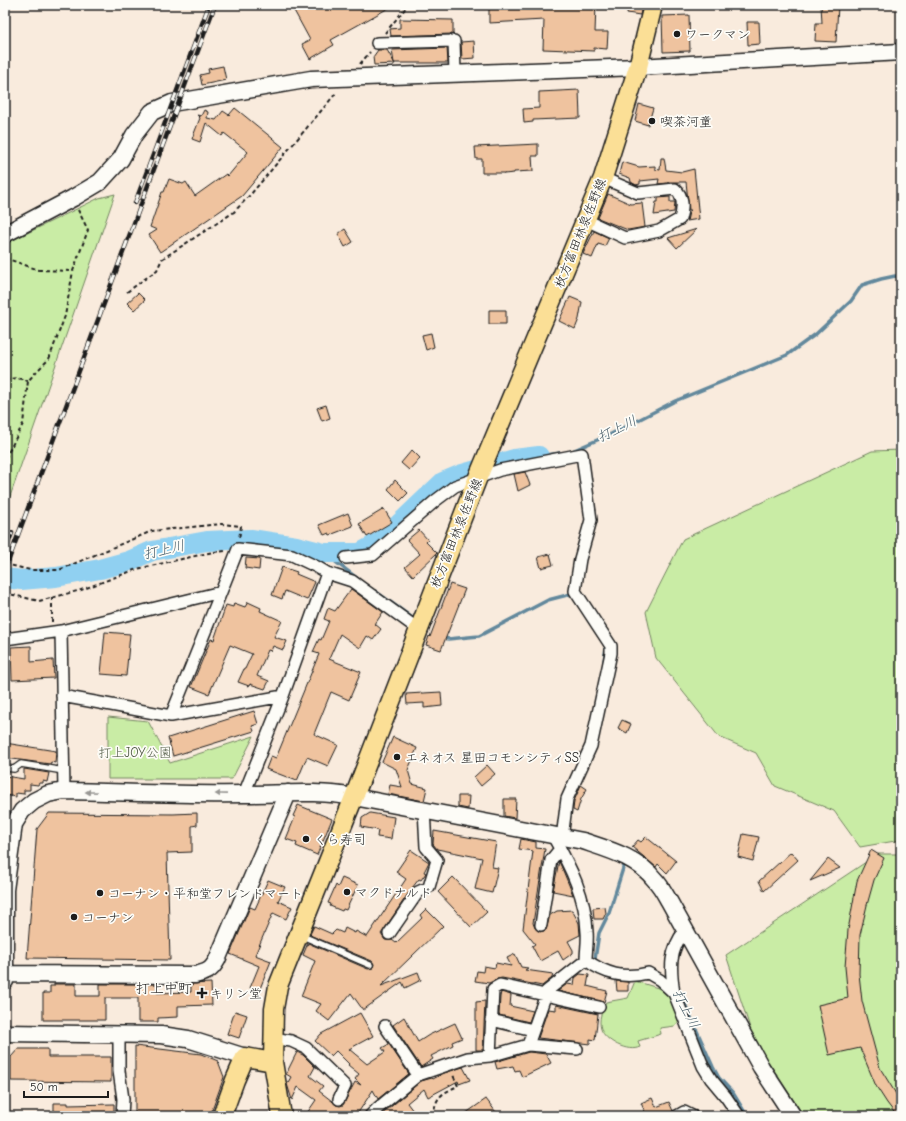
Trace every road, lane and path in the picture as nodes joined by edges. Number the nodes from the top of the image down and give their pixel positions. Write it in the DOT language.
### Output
graph roads {
  1 [pos="408,5"];
  2 [pos="653,5"];
  3 [pos="377,43"];
  4 [pos="901,52"];
  5 [pos="638,67"];
  6 [pos="455,73"];
  7 [pos="349,77"];
  8 [pos="603,178"];
  9 [pos="73,198"];
  10 [pos="586,220"];
  11 [pos="5,234"];
  12 [pos="5,258"];
  13 [pos="73,271"];
  14 [pos="127,292"];
  15 [pos="5,381"];
  16 [pos="28,381"];
  17 [pos="5,457"];
  18 [pos="478,478"];
  19 [pos="5,493"];
  20 [pos="238,549"];
  21 [pos="346,558"];
  22 [pos="5,564"];
  23 [pos="328,573"];
  24 [pos="221,592"];
  25 [pos="5,593"];
  26 [pos="52,597"];
  27 [pos="418,629"];
  28 [pos="57,631"];
  29 [pos="5,639"];
  30 [pos="62,696"];
  31 [pos="283,696"];
  32 [pos="172,716"];
  33 [pos="5,768"];
  34 [pos="64,771"];
  35 [pos="64,792"];
  36 [pos="288,793"];
  37 [pos="244,794"];
  38 [pos="354,797"];
  39 [pos="424,810"];
  40 [pos="559,841"];
  41 [pos="5,890"];
  42 [pos="541,925"];
  43 [pos="685,930"];
  44 [pos="298,934"];
  45 [pos="390,934"];
  46 [pos="586,960"];
  47 [pos="370,965"];
  48 [pos="5,974"];
  49 [pos="5,981"];
  50 [pos="674,993"];
  51 [pos="545,996"];
  52 [pos="599,1007"];
  53 [pos="491,1020"];
  54 [pos="385,1026"];
  55 [pos="533,1030"];
  56 [pos="5,1033"];
  57 [pos="119,1035"];
  58 [pos="273,1038"];
  59 [pos="528,1046"];
  60 [pos="577,1049"];
  61 [pos="490,1056"];
  62 [pos="245,1057"];
  63 [pos="273,1062"];
  64 [pos="448,1065"];
  65 [pos="418,1075"];
  66 [pos="339,1099"];
  67 [pos="122,1116"];
  68 [pos="222,1116"];
  69 [pos="282,1116"];
  70 [pos="370,1116"];
  71 [pos="433,1116"];
  72 [pos="677,1116"];
  73 [pos="692,1116"];
  74 [pos="739,1116"];
  75 [pos="794,1116"];
  1 -- 3 [label="path"];
  2 -- 5 [label="main road, 枚方富田林泉佐野線"];
  3 -- 6 [label="street"];
  3 -- 7 [label="path"];
  4 -- 5 [label="street"];
  5 -- 6 [label="street"];
  5 -- 8 [label="main road, 枚方富田林泉佐野線"];
  6 -- 7 [label="street"];
  7 -- 9 [label="street"];
  7 -- 14 [label="path"];
  8 -- 10 [label="main road, 枚方富田林泉佐野線"];
  8 -- 10 [label="street"];
  9 -- 11 [label="street"];
  9 -- 13 [label="path"];
  10 -- 18 [label="main road, 枚方富田林泉佐野線"];
  12 -- 13 [label="path"];
  13 -- 16 [label="path"];
  15 -- 16 [label="path"];
  16 -- 17 [label="path"];
  17 -- 19 [label="path"];
  18 -- 21 [label="street"];
  18 -- 27 [label="main road, 枚方富田林泉佐野線"];
  18 -- 40 [label="street"];
  20 -- 22 [label="path"];
  20 -- 23 [label="street"];
  20 -- 24 [label="street"];
  20 -- 26 [label="path"];
  23 -- 27 [label="street"];
  23 -- 31 [label="street"];
  24 -- 28 [label="street"];
  24 -- 32 [label="street"];
  25 -- 26 [label="path"];
  26 -- 28 [label="path"];
  27 -- 38 [label="main road, 枚方富田林泉佐野線"];
  28 -- 29 [label="street"];
  28 -- 30 [label="street"];
  30 -- 32 [label="street"];
  30 -- 34 [label="street"];
  31 -- 32 [label="street"];
  31 -- 37 [label="street"];
  33 -- 34 [label="lane"];
  34 -- 35 [label="street"];
  37 -- 35 [label="street, one-way"];
  35 -- 41 [label="street"];
  36 -- 37 [label="street"];
  36 -- 38 [label="street"];
  36 -- 48 [label="street"];
  38 -- 39 [label="street"];
  38 -- 44 [label="main road, 枚方富田林泉佐野線"];
  39 -- 40 [label="street"];
  39 -- 45 [label="street"];
  40 -- 42 [label="street"];
  40 -- 43 [label="street"];
  40 -- 46 [label="street"];
  41 -- 48 [label="street"];
  43 -- 50 [label="street"];
  43 -- 75 [label="street"];
  44 -- 47 [label="lane"];
  44 -- 58 [label="main road, 枚方富田林泉佐野線"];
  46 -- 50 [label="street"];
  46 -- 51 [label="street"];
  48 -- 49 [label="street"];
  50 -- 74 [label="street"];
  51 -- 52 [label="street"];
  51 -- 53 [label="street"];
  51 -- 55 [label="street"];
  53 -- 55 [label="street"];
  53 -- 61 [label="street"];
  54 -- 65 [label="street"];
  55 -- 59 [label="street"];
  56 -- 57 [label="street"];
  57 -- 62 [label="street"];
  57 -- 67 [label="street"];
  58 -- 63 [label="main road, 枚方富田林泉佐野線"];
  58 -- 66 [label="street"];
  59 -- 60 [label="street"];
  59 -- 61 [label="street"];
  61 -- 64 [label="street"];
  62 -- 63 [label="main road"];
  62 -- 68 [label="main road"];
  63 -- 69 [label="main road, 枚方富田林泉佐野線"];
  64 -- 65 [label="street"];
  64 -- 71 [label="path"];
  65 -- 70 [label="street"];
  72 -- 73 [label="street"];
}
